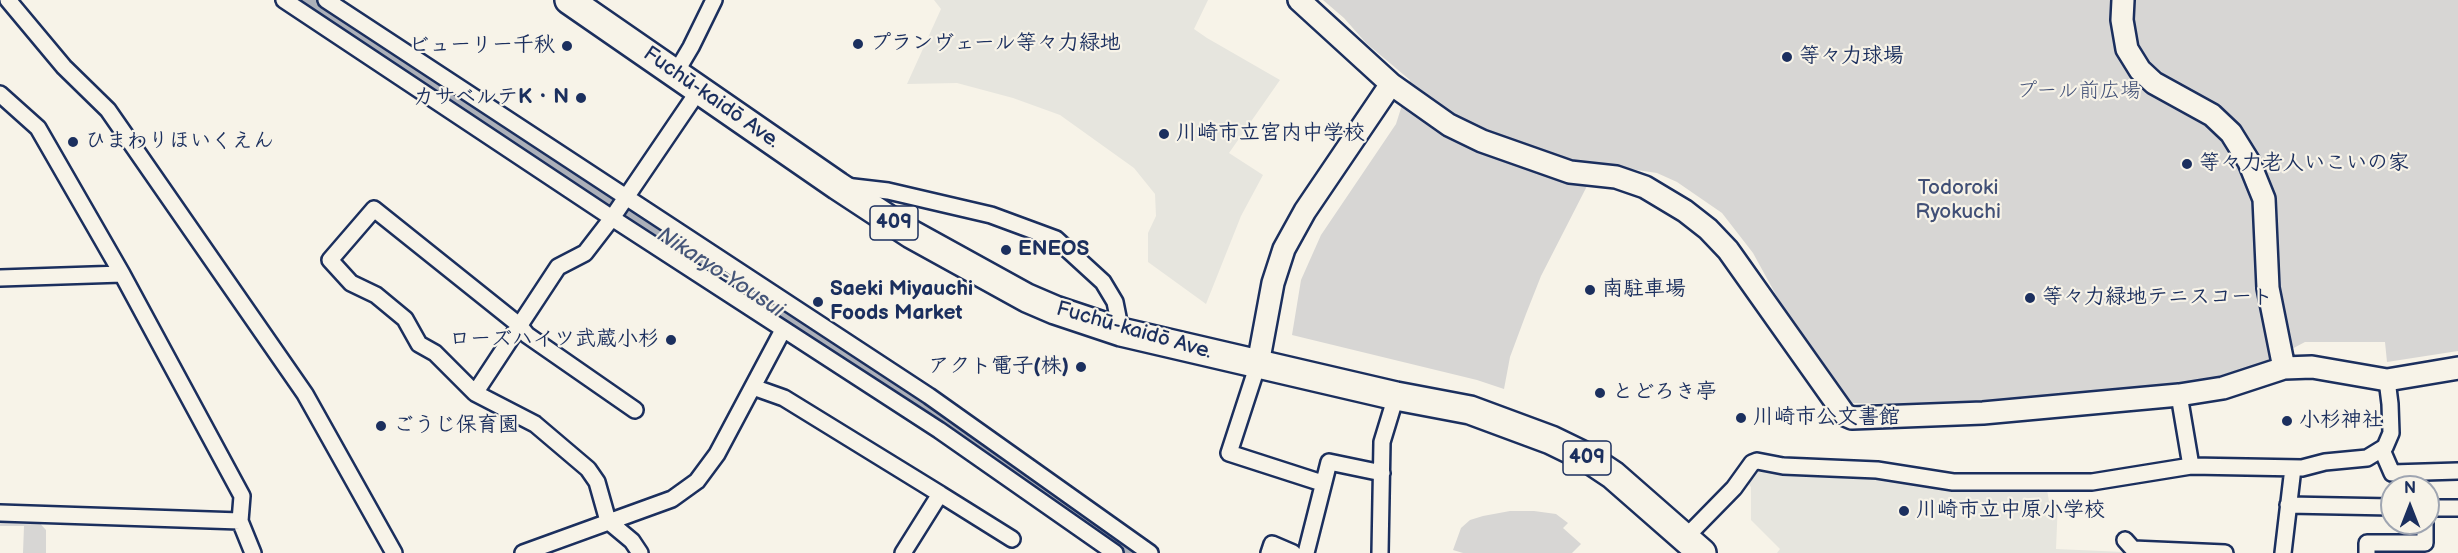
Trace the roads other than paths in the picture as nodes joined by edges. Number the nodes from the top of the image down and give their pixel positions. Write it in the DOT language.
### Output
graph roads {
  1 [pos="8,0"];
  2 [pos="284,0"];
  3 [pos="326,0"];
  4 [pos="569,0"];
  5 [pos="714,0"];
  6 [pos="1299,0"];
  7 [pos="2123,0"];
  8 [pos="675,74"];
  9 [pos="1391,84"];
  10 [pos="699,90"];
  11 [pos="0,94"];
  12 [pos="838,186"];
  13 [pos="619,208"];
  14 [pos="122,274"];
  15 [pos="0,278"];
  16 [pos="519,325"];
  17 [pos="783,330"];
  18 [pos="1121,332"];
  19 [pos="1258,364"];
  20 [pos="2284,368"];
  21 [pos="2458,368"];
  22 [pos="2386,380"];
  23 [pos="753,387"];
  24 [pos="475,393"];
  25 [pos="2179,395"];
  26 [pos="1396,396"];
  27 [pos="635,410"];
  28 [pos="2382,450"];
  29 [pos="2191,466"];
  30 [pos="2293,468"];
  31 [pos="2458,471"];
  32 [pos="1382,473"];
  33 [pos="1322,483"];
  34 [pos="940,494"];
  35 [pos="2288,505"];
  36 [pos="2380,507"];
  37 [pos="2440,508"];
  38 [pos="2458,508"];
  39 [pos="0,513"];
  40 [pos="240,521"];
  41 [pos="608,521"];
  42 [pos="2425,535"];
  43 [pos="1012,539"];
  44 [pos="2125,540"];
  45 [pos="1694,545"];
  46 [pos="253,553"];
  47 [pos="394,553"];
  48 [pos="523,553"];
  49 [pos="640,553"];
  50 [pos="903,553"];
  51 [pos="1115,553"];
  52 [pos="1150,553"];
  53 [pos="1269,553"];
  54 [pos="1293,553"];
  55 [pos="1306,553"];
  56 [pos="1380,553"];
  57 [pos="2225,553"];
  58 [pos="2283,553"];
  59 [pos="2367,553"];
  1 -- 47 [label="street"];
  2 -- 13 [label="street"];
  3 -- 13 [label="street"];
  4 -- 8 [label="highway, Fuchū-kaidō Ave. / 409"];
  5 -- 8 [label="street"];
  6 -- 9 [label="street"];
  7 -- 20 [label="street"];
  8 -- 10 [label="highway, Fuchū-kaidō Ave. / 409"];
  9 -- 19 [label="street"];
  9 -- 25 [label="street"];
  10 -- 12 [label="highway, Fuchū-kaidō Ave. / 409"];
  10 -- 13 [label="street"];
  11 -- 14 [label="street"];
  12 -- 18 [label="highway, Fuchū-kaidō Ave. / 409"];
  12 -- 18 [label="street"];
  13 -- 16 [label="street"];
  13 -- 17 [label="street"];
  13 -- 52 [label="street"];
  14 -- 15 [label="street"];
  14 -- 40 [label="street"];
  16 -- 24 [label="street"];
  16 -- 24 [label="street"];
  16 -- 27 [label="street"];
  17 -- 23 [label="street"];
  17 -- 51 [label="street"];
  18 -- 19 [label="highway, Fuchū-kaidō Ave. / 409"];
  19 -- 26 [label="highway, Fuchū-kaidō Ave. / 409"];
  19 -- 33 [label="street"];
  20 -- 22 [label="street"];
  20 -- 25 [label="street"];
  21 -- 22 [label="street"];
  22 -- 28 [label="street"];
  23 -- 34 [label="street"];
  23 -- 41 [label="street"];
  24 -- 41 [label="street"];
  25 -- 29 [label="street"];
  26 -- 32 [label="street"];
  26 -- 45 [label="highway, Fuchū-kaidō Ave. / 409"];
  28 -- 30 [label="street"];
  28 -- 31 [label="street"];
  29 -- 30 [label="street"];
  29 -- 45 [label="street"];
  30 -- 35 [label="street"];
  32 -- 33 [label="street"];
  32 -- 56 [label="street"];
  33 -- 55 [label="street"];
  34 -- 43 [label="street"];
  34 -- 50 [label="street"];
  35 -- 36 [label="street"];
  35 -- 58 [label="street"];
  37 -- 38 [label="street"];
  39 -- 40 [label="street"];
  40 -- 46 [label="street"];
  41 -- 48 [label="street"];
  41 -- 49 [label="street"];
  42 -- 59 [label="street"];
  44 -- 57 [label="street"];
  53 -- 54 [label="street"];
}
